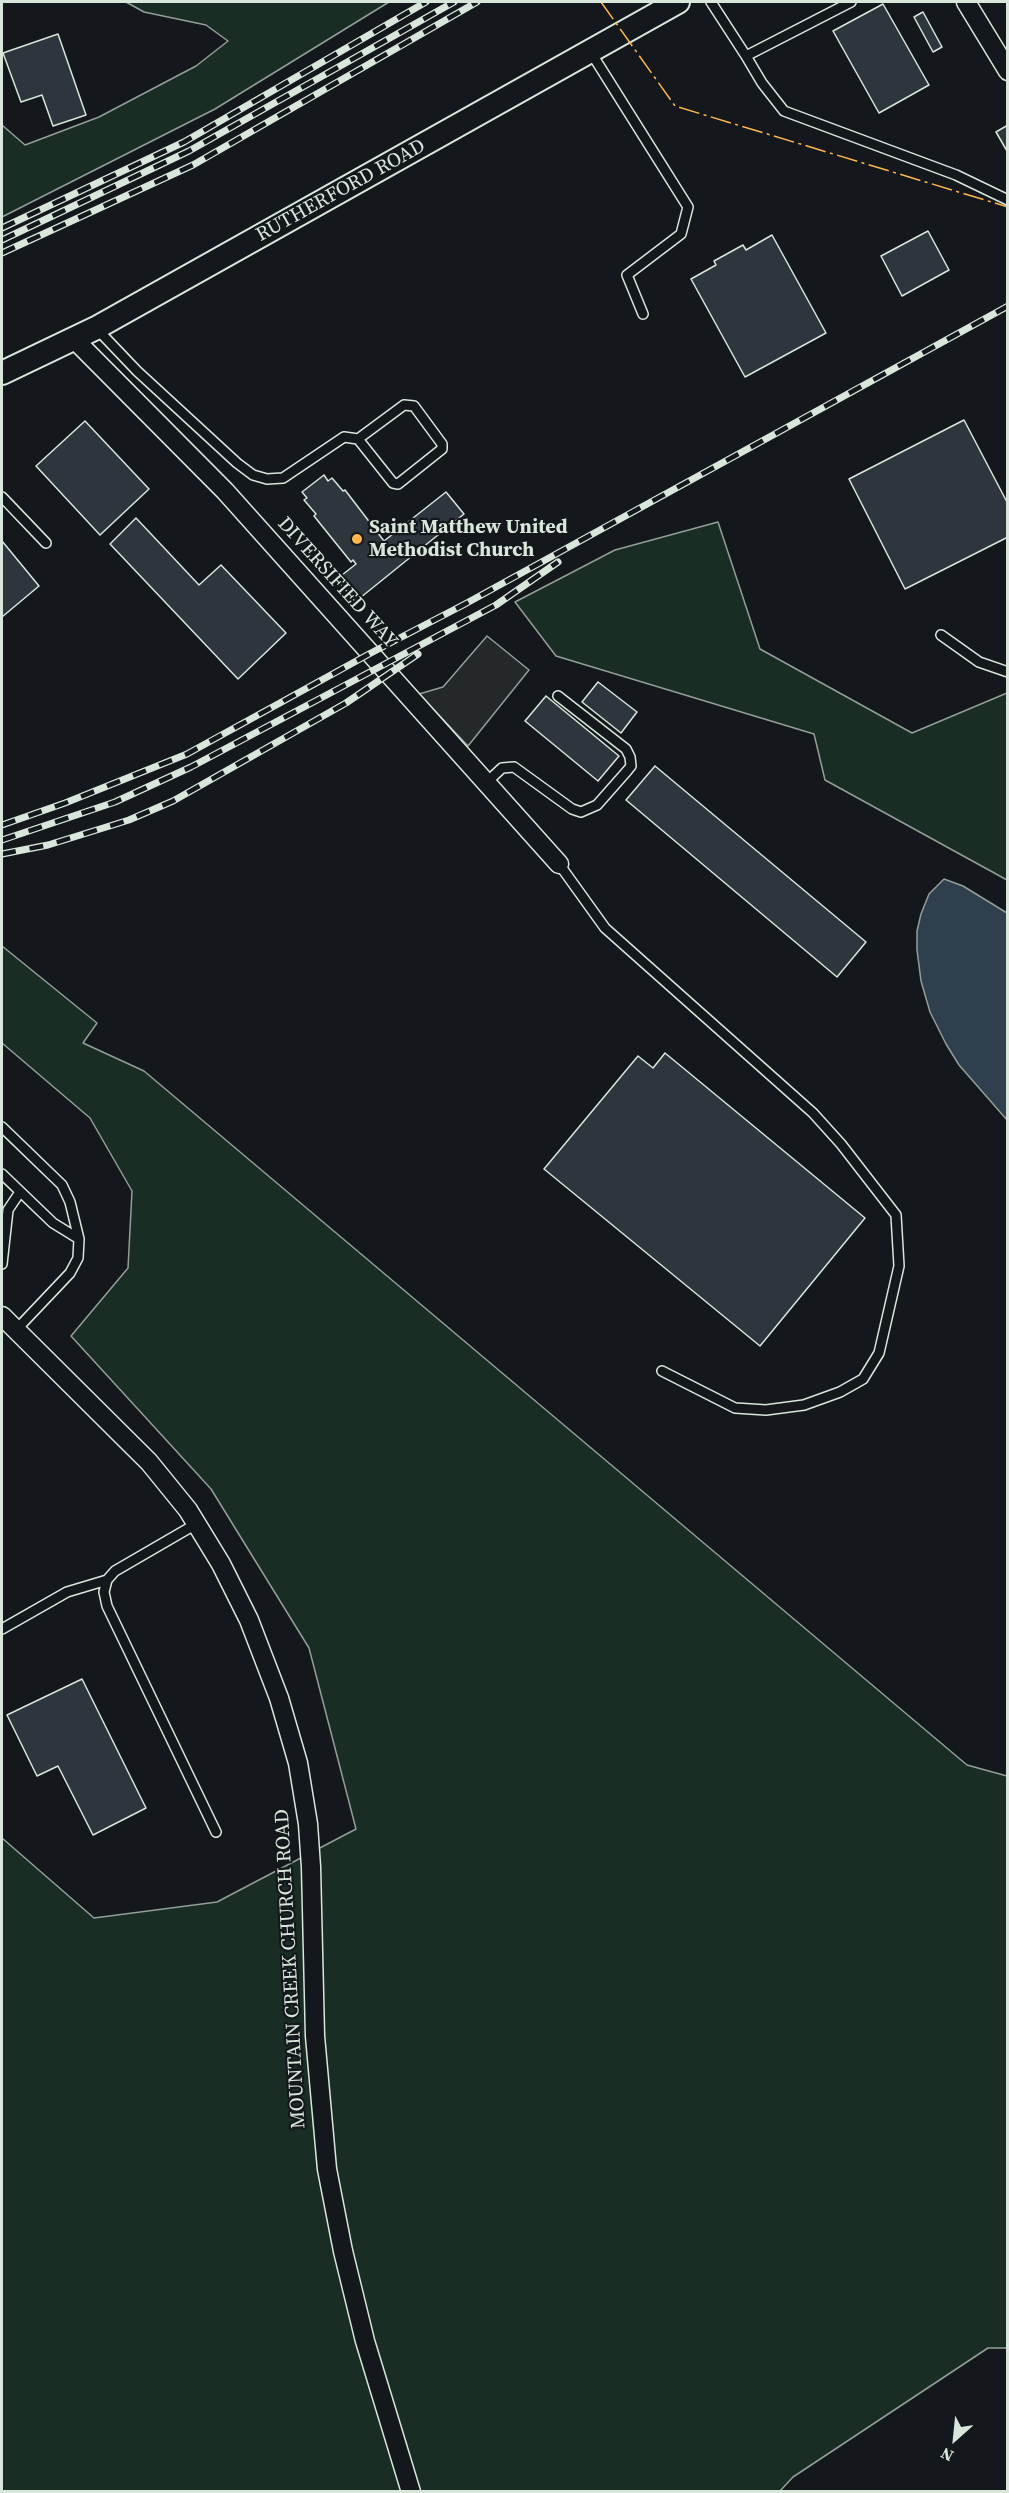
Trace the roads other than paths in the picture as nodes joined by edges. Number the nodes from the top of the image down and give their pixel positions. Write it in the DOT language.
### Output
graph roads {
  1 [pos="678,2"];
  2 [pos="711,2"];
  3 [pos="851,2"];
  4 [pos="966,2"];
  5 [pos="590,51"];
  6 [pos="746,56"];
  7 [pos="1008,71"];
  8 [pos="1008,200"];
  9 [pos="643,314"];
  10 [pos="96,328"];
  11 [pos="74,339"];
  12 [pos="2,373"];
  13 [pos="358,439"];
  14 [pos="2,497"];
  15 [pos="46,543"];
  16 [pos="942,635"];
  17 [pos="1008,672"];
  18 [pos="558,696"];
  19 [pos="487,782"];
  20 [pos="559,864"];
  21 [pos="2,1126"];
  22 [pos="2,1174"];
  23 [pos="20,1192"];
  24 [pos="79,1239"];
  25 [pos="2,1264"];
  26 [pos="2,1317"];
  27 [pos="16,1330"];
  28 [pos="663,1371"];
  29 [pos="196,1524"];
  30 [pos="107,1580"];
  31 [pos="2,1629"];
  32 [pos="216,1832"];
  33 [pos="411,2492"];
  1 -- 5 [label="street, RUTHERFORD ROAD"];
  2 -- 6 [label="lane"];
  3 -- 6 [label="lane"];
  4 -- 7 [label="street"];
  5 -- 9 [label="lane"];
  5 -- 10 [label="street, RUTHERFORD ROAD"];
  6 -- 8 [label="lane"];
  10 -- 11 [label="street, RUTHERFORD ROAD"];
  10 -- 13 [label="lane"];
  11 -- 12 [label="street, RUTHERFORD ROAD"];
  11 -- 19 [label="street, DIVERSIFIED WAY"];
  13 -- 13 [label="lane"];
  14 -- 15 [label="lane"];
  16 -- 17 [label="lane"];
  18 -- 19 [label="lane"];
  19 -- 20 [label="street, DIVERSIFIED WAY"];
  20 -- 28 [label="lane"];
  21 -- 24 [label="lane"];
  22 -- 23 [label="lane"];
  23 -- 24 [label="lane"];
  23 -- 25 [label="lane"];
  24 -- 27 [label="lane"];
  26 -- 27 [label="street, MOUNTAIN CREEK CHURCH ROAD"];
  27 -- 29 [label="street, MOUNTAIN CREEK CHURCH ROAD"];
  29 -- 30 [label="lane"];
  29 -- 33 [label="street, MOUNTAIN CREEK CHURCH ROAD"];
  30 -- 31 [label="lane"];
  30 -- 32 [label="lane"];
}
